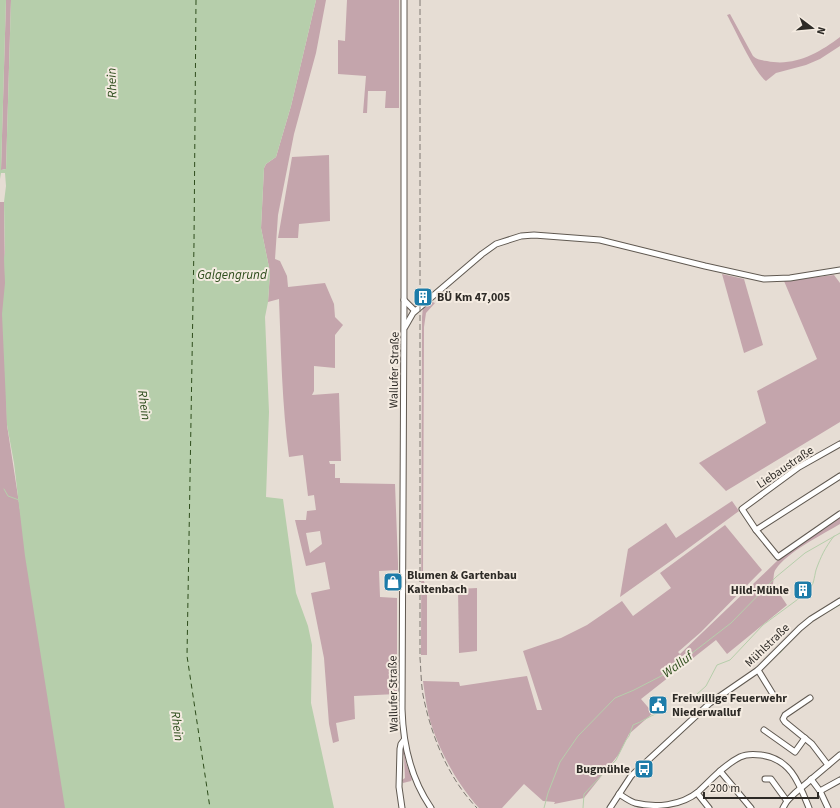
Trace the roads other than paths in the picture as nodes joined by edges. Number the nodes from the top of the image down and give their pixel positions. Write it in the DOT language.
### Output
graph roads {
  1 [pos="404,0"];
  2 [pos="840,270"];
  3 [pos="404,300"];
  4 [pos="415,310"];
  5 [pos="404,312"];
  6 [pos="404,329"];
  7 [pos="840,444"];
  8 [pos="840,476"];
  9 [pos="840,514"];
  10 [pos="756,530"];
  11 [pos="840,601"];
  12 [pos="758,670"];
  13 [pos="774,696"];
  14 [pos="810,698"];
  15 [pos="764,730"];
  16 [pos="805,738"];
  17 [pos="404,740"];
  18 [pos="840,755"];
  19 [pos="828,765"];
  20 [pos="720,771"];
  21 [pos="765,779"];
  22 [pos="811,779"];
  23 [pos="840,780"];
  24 [pos="801,789"];
  25 [pos="820,791"];
  26 [pos="697,793"];
  27 [pos="619,794"];
  28 [pos="787,801"];
  29 [pos="680,805"];
  30 [pos="402,808"];
  31 [pos="431,808"];
  32 [pos="610,808"];
  33 [pos="708,808"];
  34 [pos="751,808"];
  35 [pos="783,808"];
  36 [pos="809,808"];
  37 [pos="828,808"];
  1 -- 3 [label="street, Wallufer Straße"];
  2 -- 4 [label="street"];
  3 -- 4 [label="street"];
  3 -- 5 [label="street, Wallufer Straße"];
  4 -- 5 [label="street"];
  4 -- 6 [label="street"];
  5 -- 6 [label="street, Wallufer Straße"];
  6 -- 17 [label="street, Wallufer Straße"];
  7 -- 10 [label="street, Liebaustraße"];
  8 -- 10 [label="street"];
  9 -- 10 [label="street"];
  11 -- 12 [label="street, Mühlstraße"];
  12 -- 13 [label="street"];
  12 -- 27 [label="street, Mühlstraße"];
  14 -- 16 [label="street"];
  15 -- 16 [label="street"];
  16 -- 19 [label="street"];
  17 -- 30 [label="street"];
  17 -- 31 [label="street"];
  18 -- 19 [label="street"];
  19 -- 22 [label="street"];
  20 -- 24 [label="street"];
  20 -- 26 [label="street"];
  20 -- 34 [label="street"];
  21 -- 28 [label="street"];
  22 -- 24 [label="street"];
  22 -- 25 [label="street"];
  23 -- 25 [label="street"];
  24 -- 28 [label="street"];
  24 -- 36 [label="street"];
  25 -- 37 [label="street"];
  26 -- 29 [label="street"];
  26 -- 33 [label="street"];
  27 -- 29 [label="street"];
  27 -- 32 [label="street, Mühlstraße"];
  28 -- 35 [label="street"];
}
